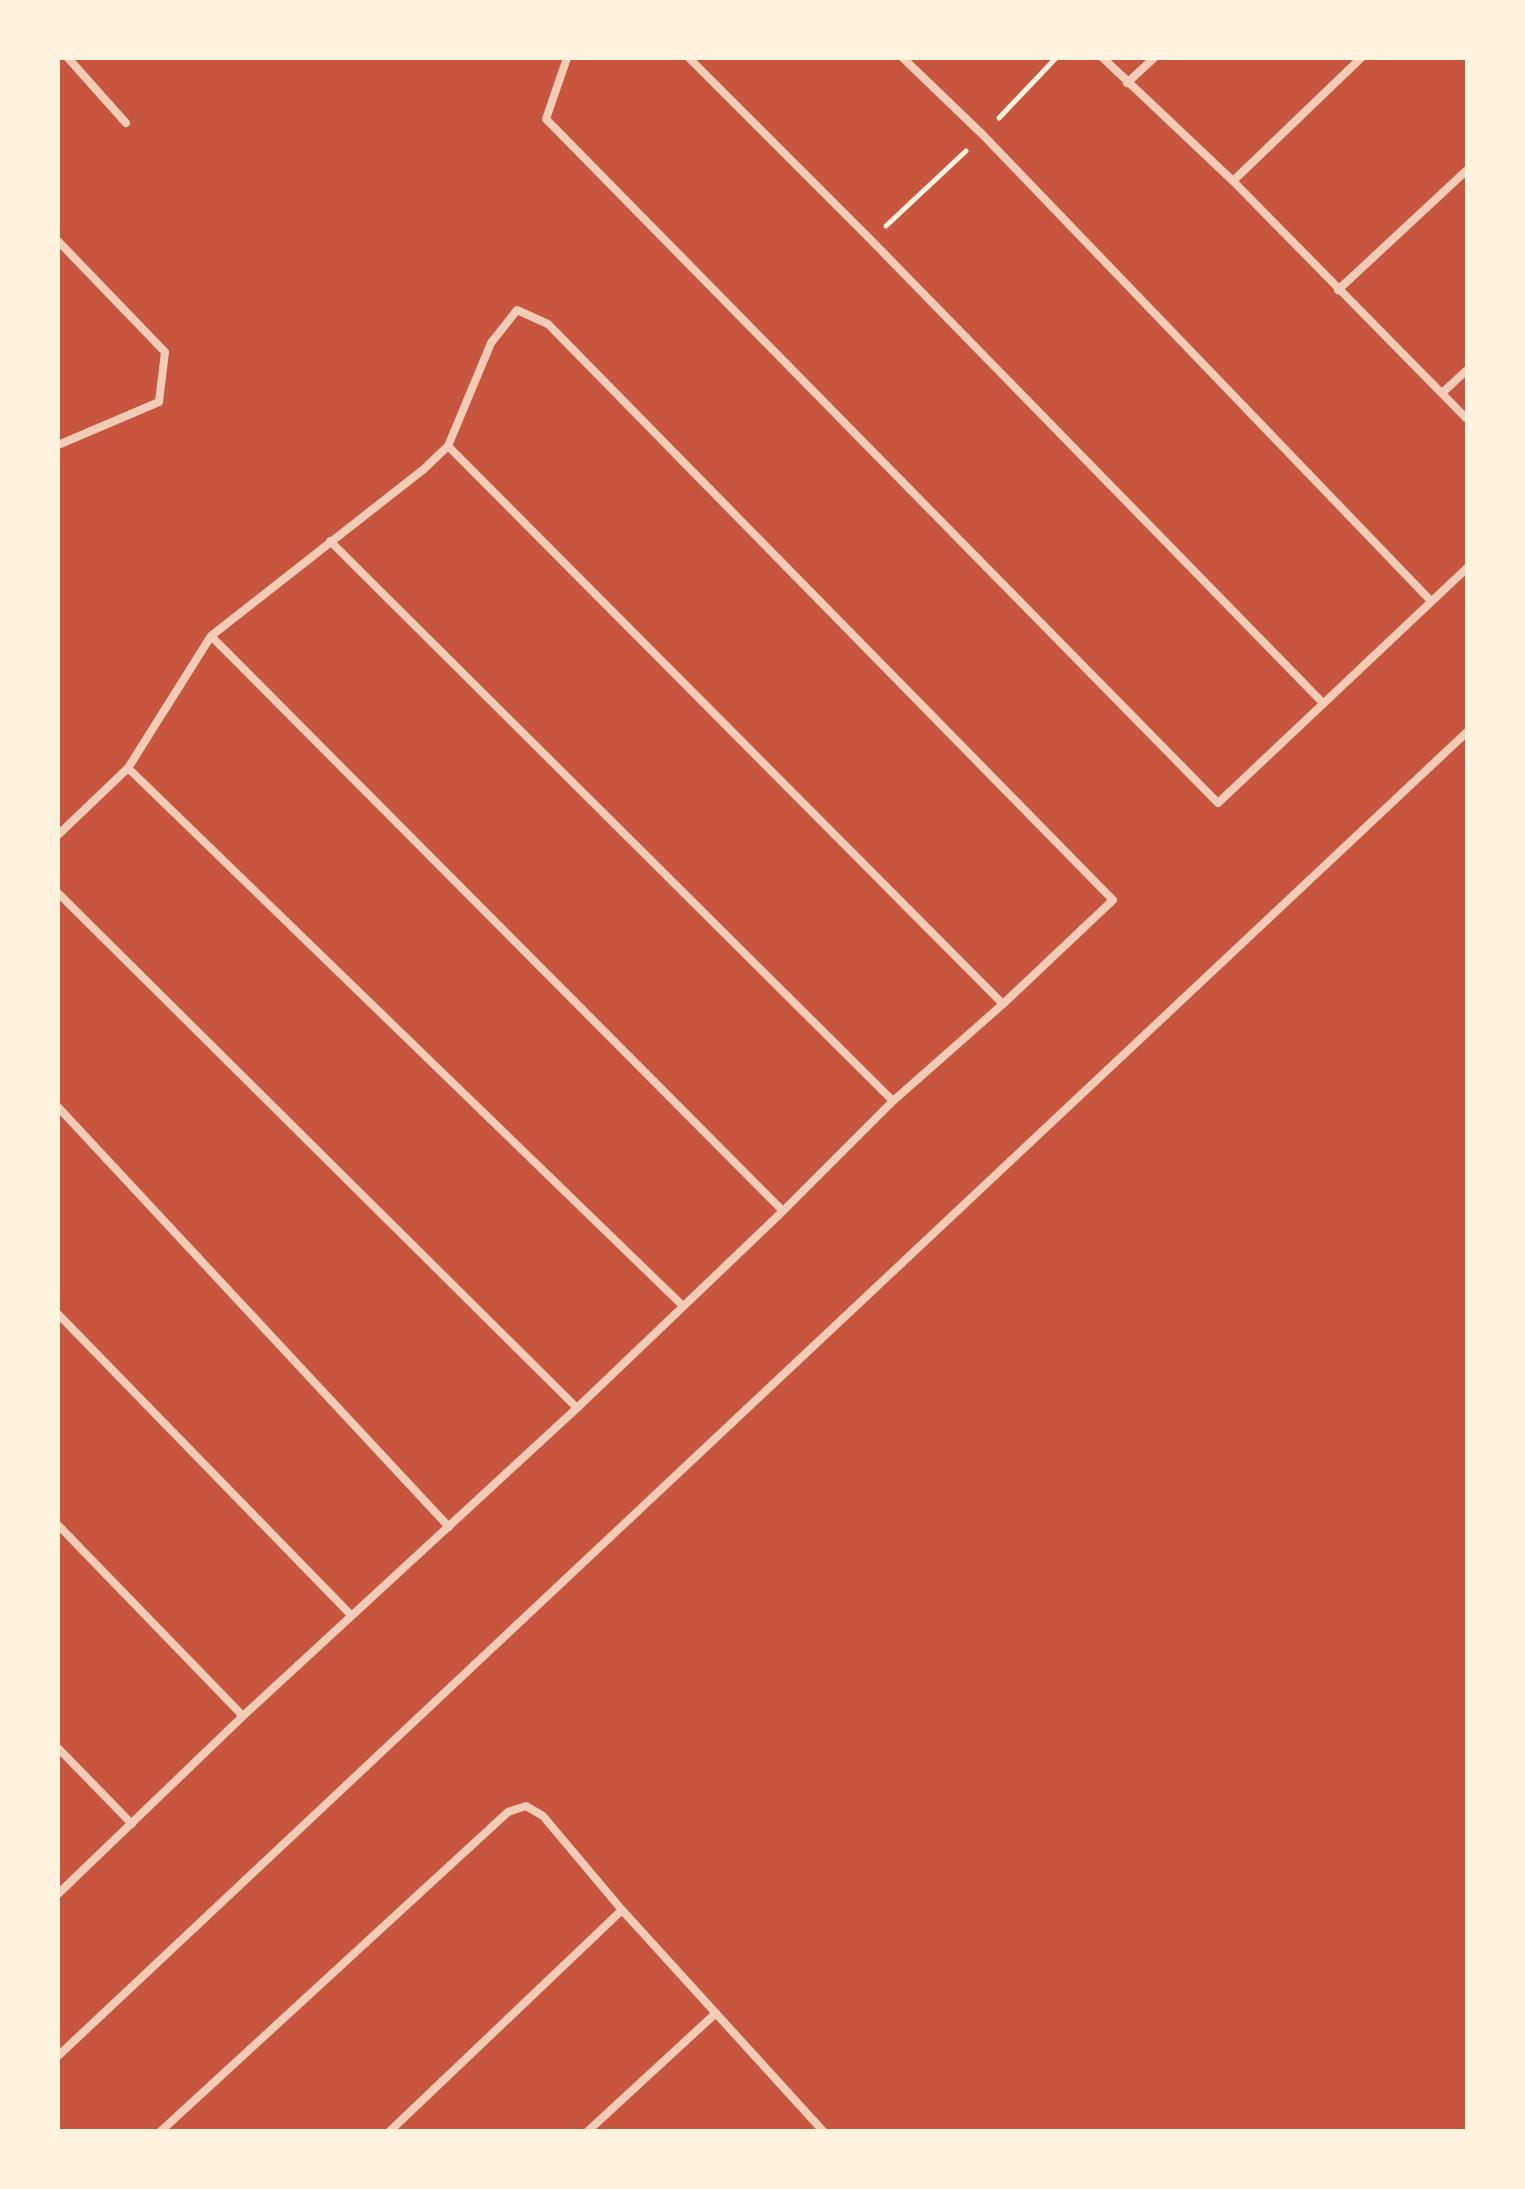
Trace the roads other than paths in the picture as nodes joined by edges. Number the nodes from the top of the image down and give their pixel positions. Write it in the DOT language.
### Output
graph roads {
  1 [pos="68,58"];
  2 [pos="567,58"];
  3 [pos="689,58"];
  4 [pos="903,58"];
  5 [pos="1103,58"];
  6 [pos="1154,58"];
  7 [pos="1361,58"];
  8 [pos="1127,83"];
  9 [pos="126,123"];
  10 [pos="1467,170"];
  11 [pos="1233,181"];
  12 [pos="58,241"];
  13 [pos="1338,290"];
  14 [pos="1467,370"];
  15 [pos="1442,393"];
  16 [pos="1467,419"];
  17 [pos="58,445"];
  18 [pos="448,446"];
  19 [pos="330,541"];
  20 [pos="1467,568"];
  21 [pos="1431,601"];
  22 [pos="211,636"];
  23 [pos="1323,703"];
  24 [pos="1467,732"];
  25 [pos="128,768"];
  26 [pos="58,835"];
  27 [pos="58,893"];
  28 [pos="1003,1004"];
  29 [pos="893,1101"];
  30 [pos="58,1107"];
  31 [pos="783,1211"];
  32 [pos="682,1305"];
  33 [pos="58,1314"];
  34 [pos="577,1408"];
  35 [pos="58,1525"];
  36 [pos="449,1527"];
  37 [pos="351,1615"];
  38 [pos="243,1716"];
  39 [pos="58,1748"];
  40 [pos="132,1824"];
  41 [pos="58,1894"];
  42 [pos="622,1910"];
  43 [pos="716,2013"];
  44 [pos="58,2056"];
  45 [pos="820,2127"];
  46 [pos="161,2131"];
  47 [pos="390,2131"];
  48 [pos="588,2131"];
  49 [pos="808,2131"];
  1 -- 9 [label="street"];
  2 -- 23 [label="street"];
  3 -- 23 [label="street"];
  4 -- 21 [label="street"];
  5 -- 8 [label="street"];
  6 -- 8 [label="street"];
  7 -- 11 [label="street"];
  8 -- 11 [label="street"];
  10 -- 13 [label="street"];
  11 -- 13 [label="street"];
  12 -- 17 [label="street"];
  13 -- 15 [label="street"];
  14 -- 15 [label="street"];
  15 -- 16 [label="street"];
  18 -- 19 [label="street"];
  18 -- 28 [label="street"];
  18 -- 28 [label="street"];
  19 -- 22 [label="street"];
  19 -- 29 [label="street"];
  20 -- 21 [label="street"];
  21 -- 23 [label="street"];
  22 -- 25 [label="street"];
  22 -- 31 [label="street"];
  24 -- 44 [label="street"];
  25 -- 26 [label="street"];
  25 -- 32 [label="street"];
  27 -- 34 [label="street"];
  28 -- 29 [label="street"];
  29 -- 31 [label="street"];
  30 -- 36 [label="street"];
  31 -- 32 [label="street"];
  32 -- 34 [label="street"];
  33 -- 37 [label="street"];
  34 -- 36 [label="street"];
  35 -- 38 [label="street"];
  36 -- 37 [label="street"];
  37 -- 38 [label="street"];
  38 -- 40 [label="street"];
  39 -- 40 [label="street"];
  40 -- 41 [label="street"];
  42 -- 43 [label="street"];
  42 -- 46 [label="street"];
  42 -- 47 [label="street"];
  43 -- 45 [label="street"];
  43 -- 48 [label="street"];
  45 -- 49 [label="street"];
}
